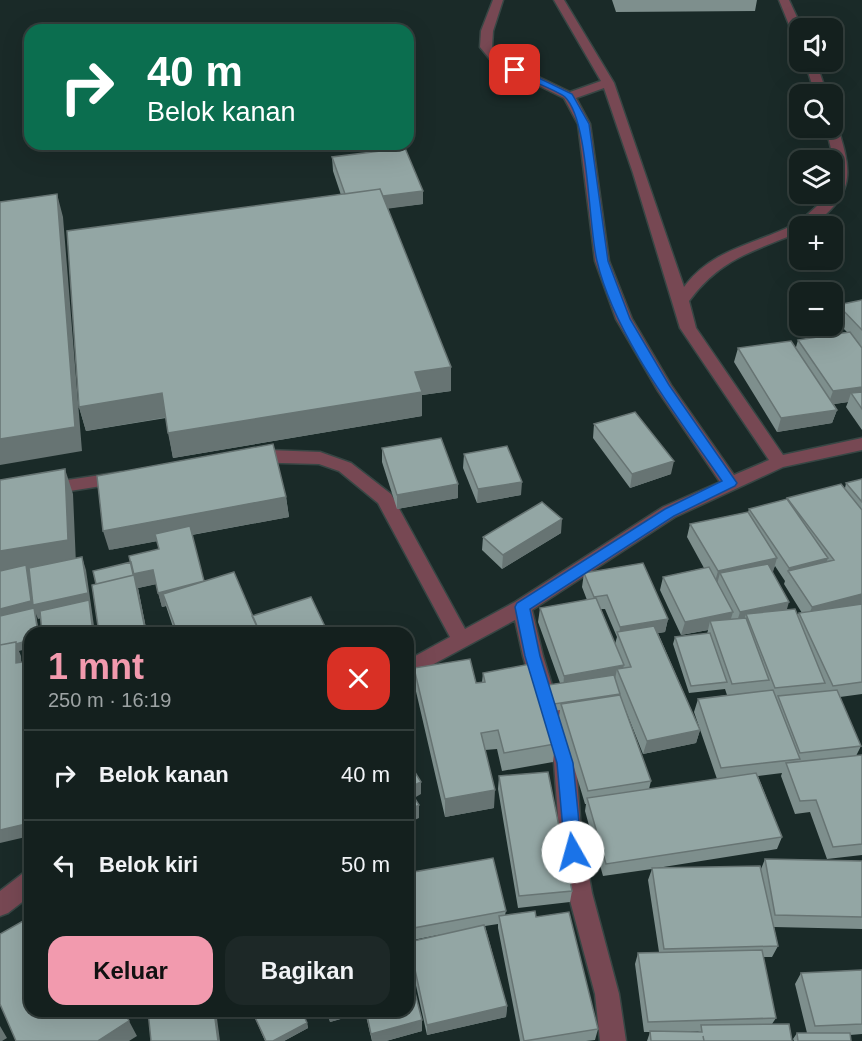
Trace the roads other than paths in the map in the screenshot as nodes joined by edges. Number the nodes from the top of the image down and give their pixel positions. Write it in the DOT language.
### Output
graph roads {
  1 [pos="498,0"];
  2 [pos="559,0"];
  3 [pos="784,0"];
  4 [pos="792,18"];
  5 [pos="608,83"];
  6 [pos="569,96"];
  7 [pos="835,138"];
  8 [pos="816,216"];
  9 [pos="789,231"];
  10 [pos="681,301"];
  11 [pos="862,444"];
  12 [pos="233,461"];
  13 [pos="779,462"];
  14 [pos="140,475"];
  15 [pos="730,483"];
  16 [pos="0,496"];
  17 [pos="522,607"];
  18 [pos="462,641"];
  19 [pos="414,667"];
  20 [pos="24,886"];
  21 [pos="0,904"];
  22 [pos="613,1041"];
  1 -- 6 [label="street"];
  2 -- 5 [label="street"];
  3 -- 4 [label="street"];
  5 -- 6 [label="street"];
  5 -- 10 [label="street"];
  6 -- 15 [label="street"];
  7 -- 8 [label="street"];
  9 -- 10 [label="street"];
  10 -- 13 [label="street"];
  11 -- 13 [label="street"];
  12 -- 18 [label="street"];
  13 -- 15 [label="street"];
  14 -- 16 [label="street"];
  15 -- 17 [label="street"];
  17 -- 18 [label="street"];
  17 -- 22 [label="street"];
  18 -- 19 [label="street"];
  20 -- 21 [label="street"];
}
